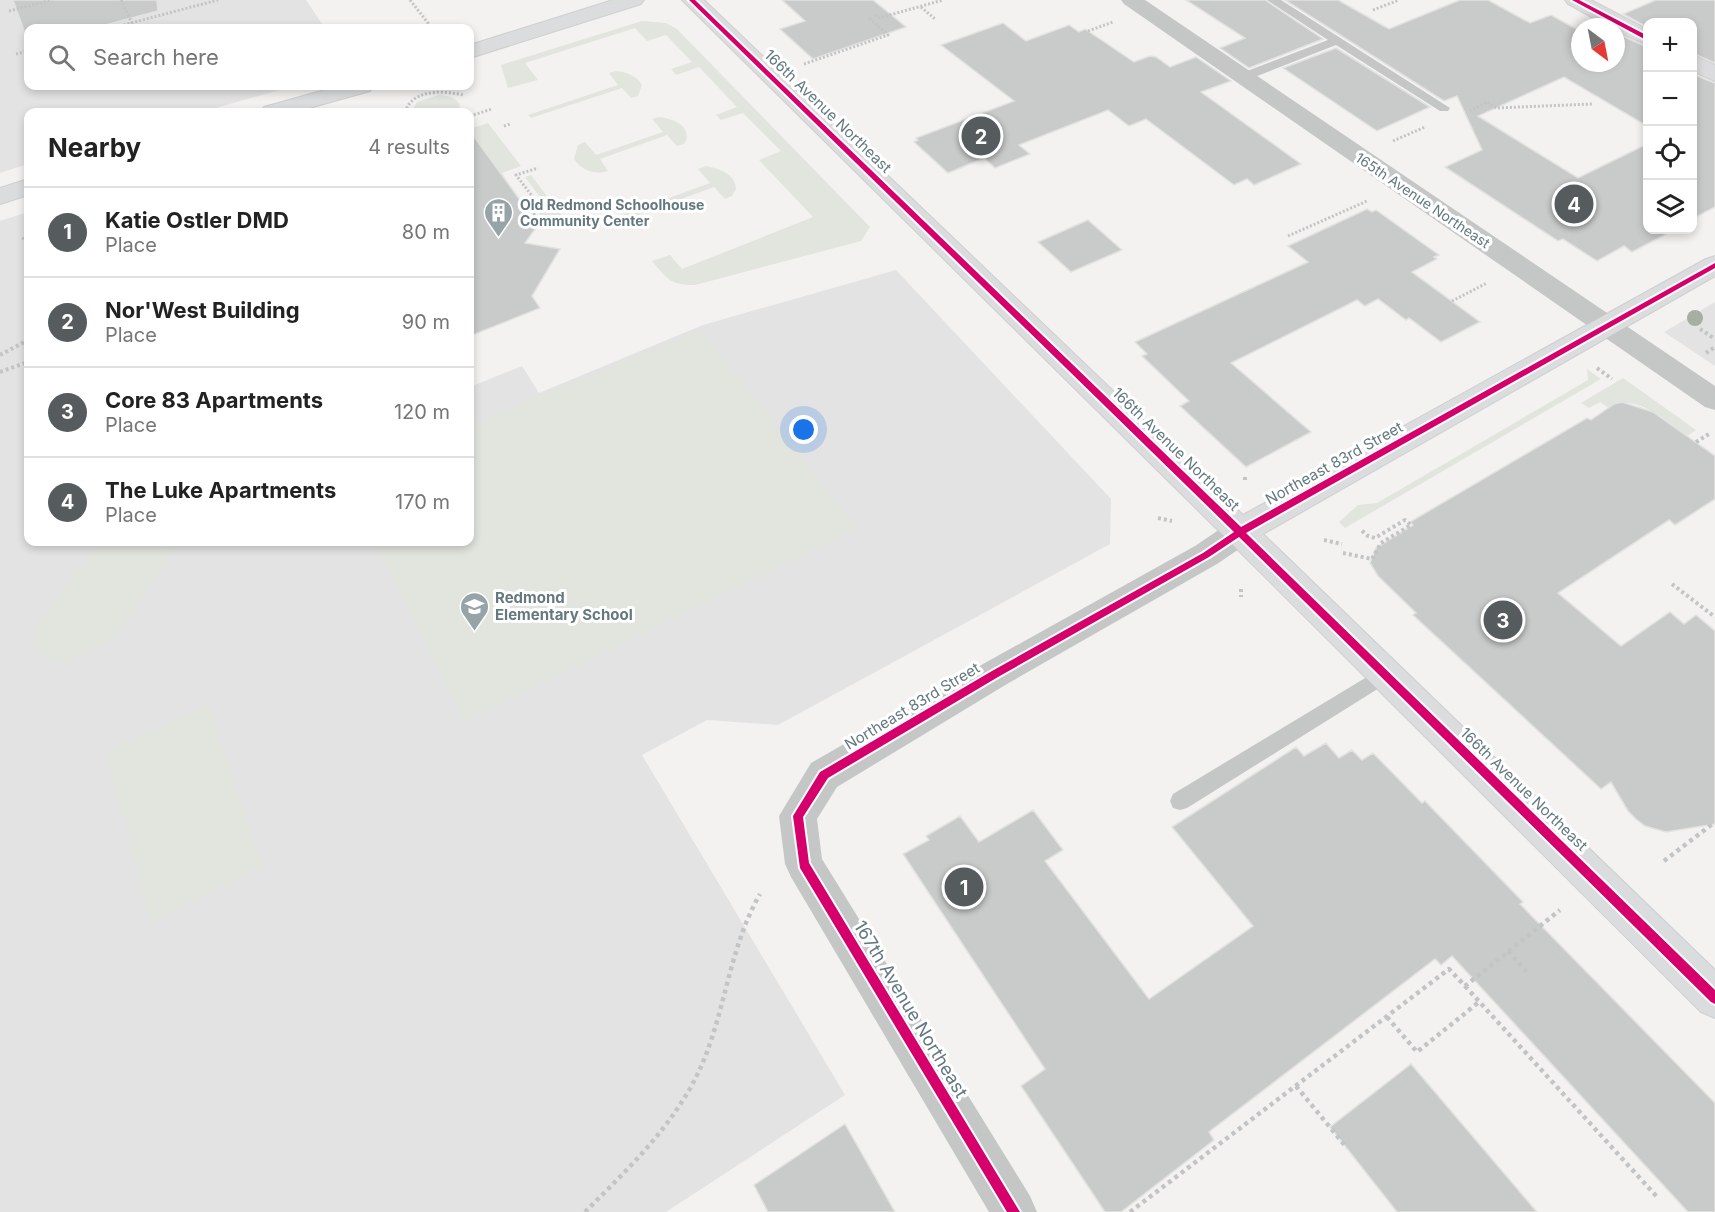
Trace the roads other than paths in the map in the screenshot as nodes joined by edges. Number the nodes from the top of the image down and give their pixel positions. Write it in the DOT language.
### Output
graph roads {
  1 [pos="634,0"];
  2 [pos="692,0"];
  3 [pos="1131,0"];
  4 [pos="1274,0"];
  5 [pos="1575,0"];
  6 [pos="1643,37"];
  7 [pos="1337,40"];
  8 [pos="474,51"];
  9 [pos="1697,65"];
  10 [pos="1715,74"];
  11 [pos="1243,77"];
  12 [pos="348,90"];
  13 [pos="286,108"];
  14 [pos="1444,108"];
  15 [pos="24,188"];
  16 [pos="0,196"];
  17 [pos="1715,265"];
  18 [pos="1609,325"];
  19 [pos="1715,400"];
  20 [pos="1240,532"];
  21 [pos="1385,674"];
  22 [pos="1180,801"];
  23 [pos="798,816"];
  24 [pos="1715,998"];
  25 [pos="1014,1212"];
  1 -- 8 [label="street"];
  2 -- 20 [label="street, 166th Avenue Northeast"];
  3 -- 11 [label="street, 165th Avenue Northeast"];
  4 -- 7 [label="lane"];
  5 -- 6 [label="street"];
  7 -- 11 [label="lane"];
  7 -- 14 [label="lane"];
  9 -- 10 [label="street"];
  11 -- 18 [label="street, 165th Avenue Northeast"];
  12 -- 13 [label="street"];
  15 -- 16 [label="street"];
  17 -- 18 [label="street, Northeast 83rd Street"];
  18 -- 19 [label="street, 165th Avenue Northeast"];
  18 -- 20 [label="street, Northeast 83rd Street"];
  20 -- 21 [label="street, 166th Avenue Northeast"];
  20 -- 23 [label="street, Northeast 83rd Street"];
  21 -- 22 [label="lane"];
  21 -- 24 [label="street, 166th Avenue Northeast"];
  23 -- 25 [label="street, 167th Avenue Northeast"];
}
